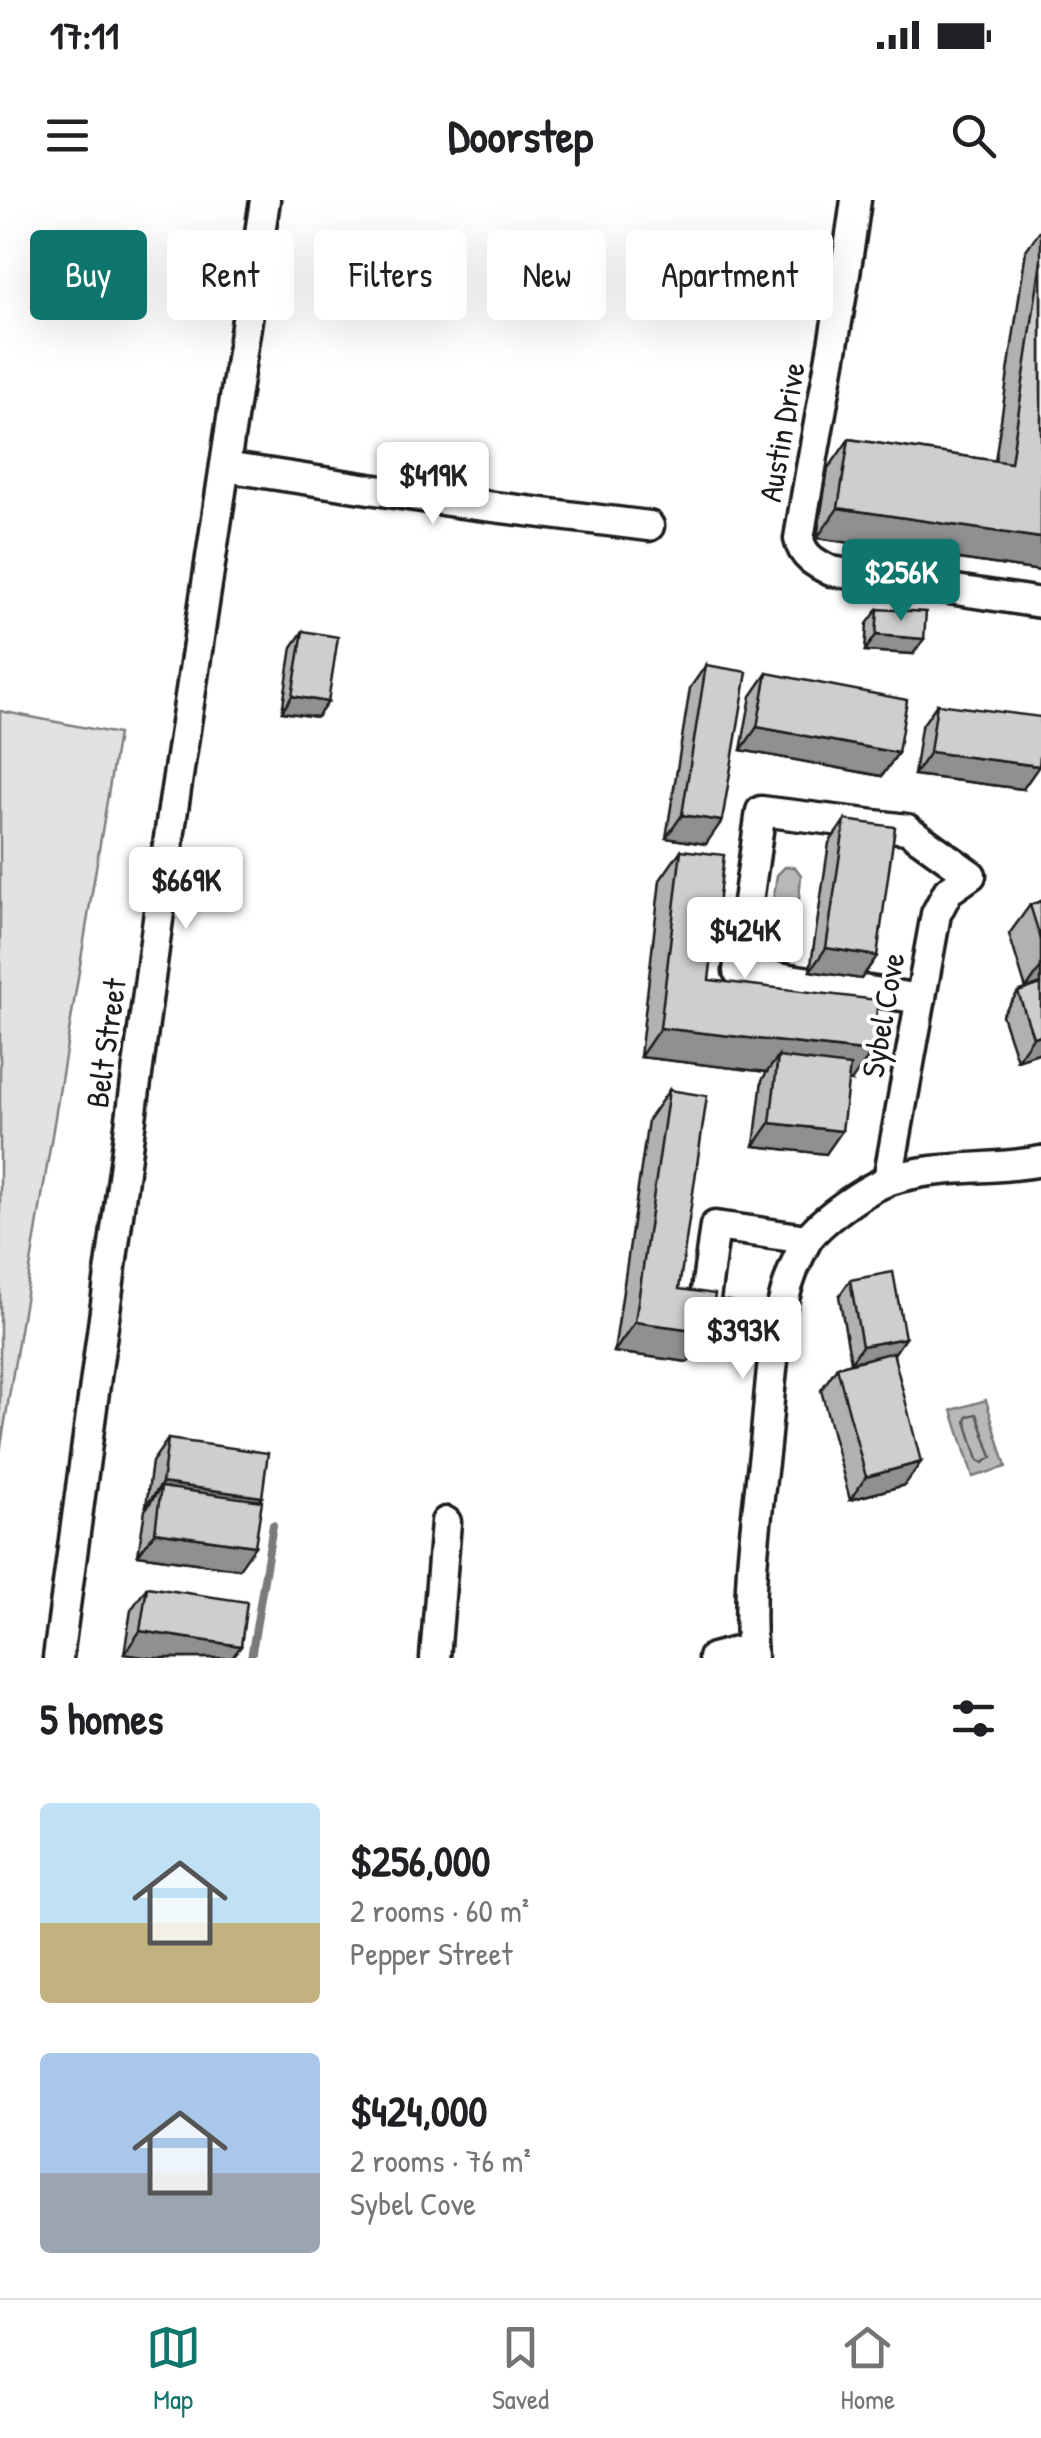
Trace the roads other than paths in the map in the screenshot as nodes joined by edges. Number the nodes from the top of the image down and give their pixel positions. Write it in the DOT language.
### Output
graph roads {
  1 [pos="265,200"];
  2 [pos="856,200"];
  3 [pos="225,467"];
  4 [pos="649,526"];
  5 [pos="1041,604"];
  6 [pos="921,999"];
  7 [pos="1041,1161"];
  8 [pos="888,1180"];
  9 [pos="807,1239"];
  10 [pos="778,1326"];
  11 [pos="446,1522"];
  12 [pos="751,1653"];
  13 [pos="58,1658"];
  14 [pos="435,1658"];
  15 [pos="713,1658"];
  1 -- 3 [label="street, Belt Street"];
  2 -- 5 [label="street, Austin Drive"];
  3 -- 4 [label="street"];
  3 -- 13 [label="street, Belt Street"];
  6 -- 6 [label="street, Sybel Cove"];
  6 -- 8 [label="street, Sybel Cove"];
  7 -- 8 [label="street"];
  8 -- 9 [label="street"];
  9 -- 10 [label="street"];
  9 -- 10 [label="street"];
  10 -- 12 [label="street"];
  11 -- 14 [label="street"];
  12 -- 15 [label="street"];
}
